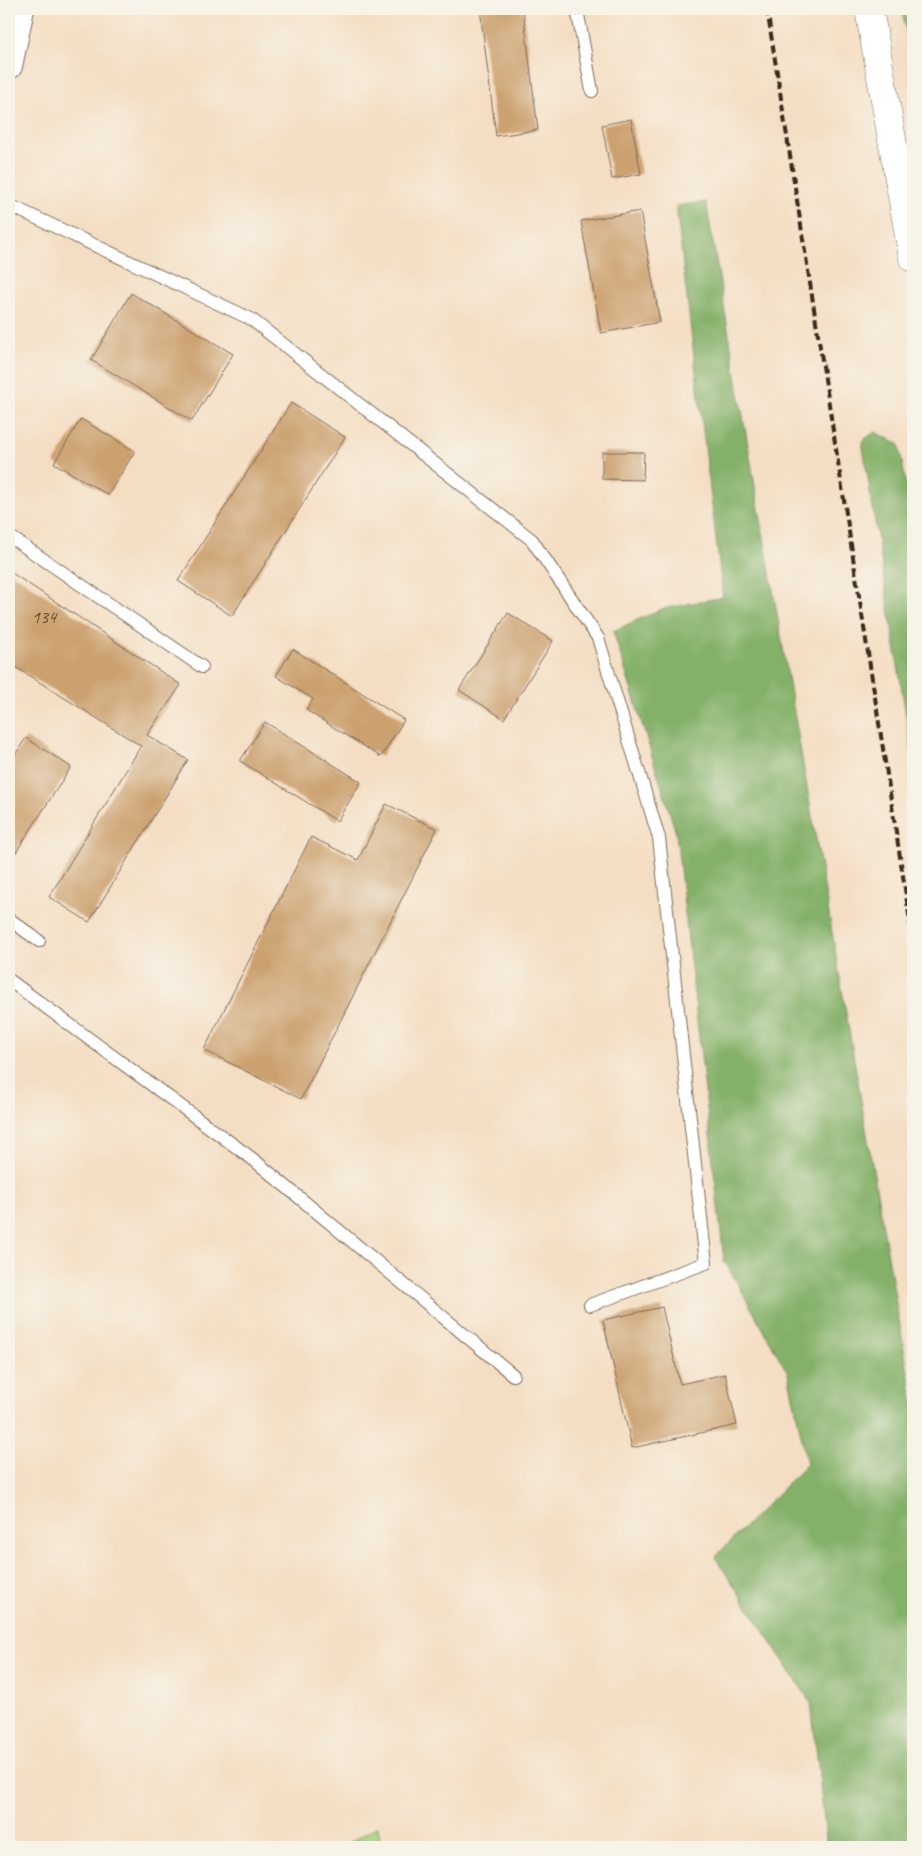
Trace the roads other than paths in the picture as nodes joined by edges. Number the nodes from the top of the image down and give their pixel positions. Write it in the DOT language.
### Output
graph roads {
  1 [pos="577,9"];
  2 [pos="869,9"];
  3 [pos="17,13"];
  4 [pos="9,66"];
  5 [pos="592,91"];
  6 [pos="9,205"];
  7 [pos="913,258"];
  8 [pos="9,536"];
  9 [pos="202,667"];
  10 [pos="9,919"];
  11 [pos="39,942"];
  12 [pos="9,980"];
  13 [pos="590,1306"];
  14 [pos="513,1375"];
  1 -- 5 [label="lane"];
  2 -- 7 [label="street"];
  3 -- 4 [label="street"];
  6 -- 13 [label="lane"];
  8 -- 9 [label="lane"];
  10 -- 11 [label="lane"];
  12 -- 14 [label="lane"];
}
